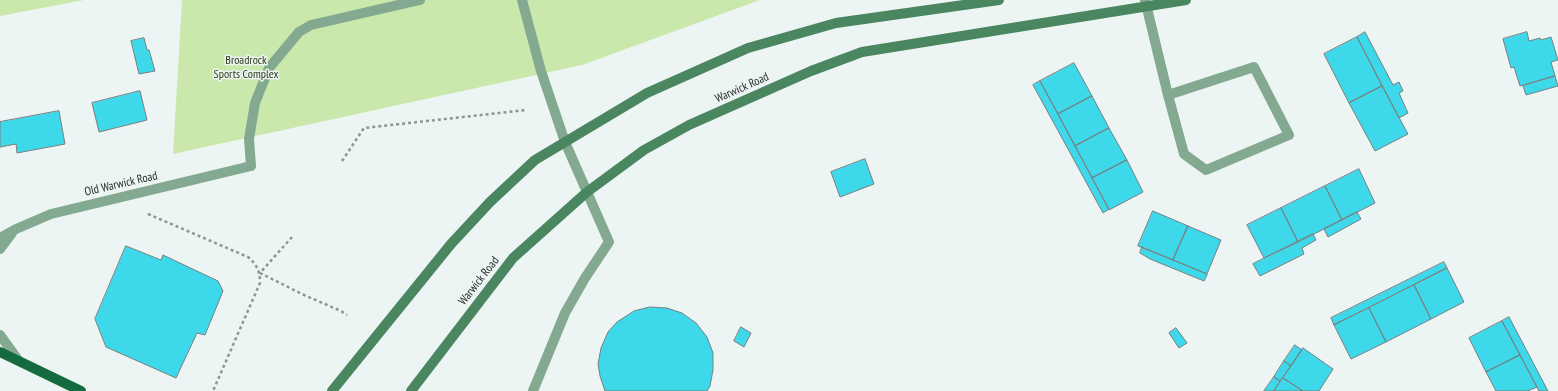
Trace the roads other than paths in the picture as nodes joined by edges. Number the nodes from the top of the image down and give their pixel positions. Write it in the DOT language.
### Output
graph roads {
  1 [pos="420,0"];
  2 [pos="522,0"];
  3 [pos="999,0"];
  4 [pos="1186,0"];
  5 [pos="1146,3"];
  6 [pos="1168,96"];
  7 [pos="565,142"];
  8 [pos="587,192"];
  9 [pos="16,229"];
  10 [pos="0,230"];
  11 [pos="0,238"];
  12 [pos="0,249"];
  13 [pos="0,335"];
  14 [pos="0,352"];
  15 [pos="18,360"];
  16 [pos="81,391"];
  17 [pos="332,391"];
  18 [pos="411,391"];
  19 [pos="534,391"];
  1 -- 9 [label="street, Old Warwick Road"];
  2 -- 7 [label="street"];
  3 -- 7 [label="main road"];
  4 -- 5 [label="main road, Warwick Road"];
  5 -- 6 [label="street"];
  5 -- 8 [label="main road, Warwick Road"];
  6 -- 6 [label="street"];
  7 -- 8 [label="street"];
  7 -- 17 [label="main road"];
  8 -- 18 [label="main road, Warwick Road"];
  8 -- 19 [label="street"];
  9 -- 10 [label="street"];
  9 -- 11 [label="street, Old Warwick Road"];
  9 -- 12 [label="street"];
  13 -- 15 [label="street"];
  14 -- 15 [label="main road"];
  15 -- 16 [label="main road"];
}
